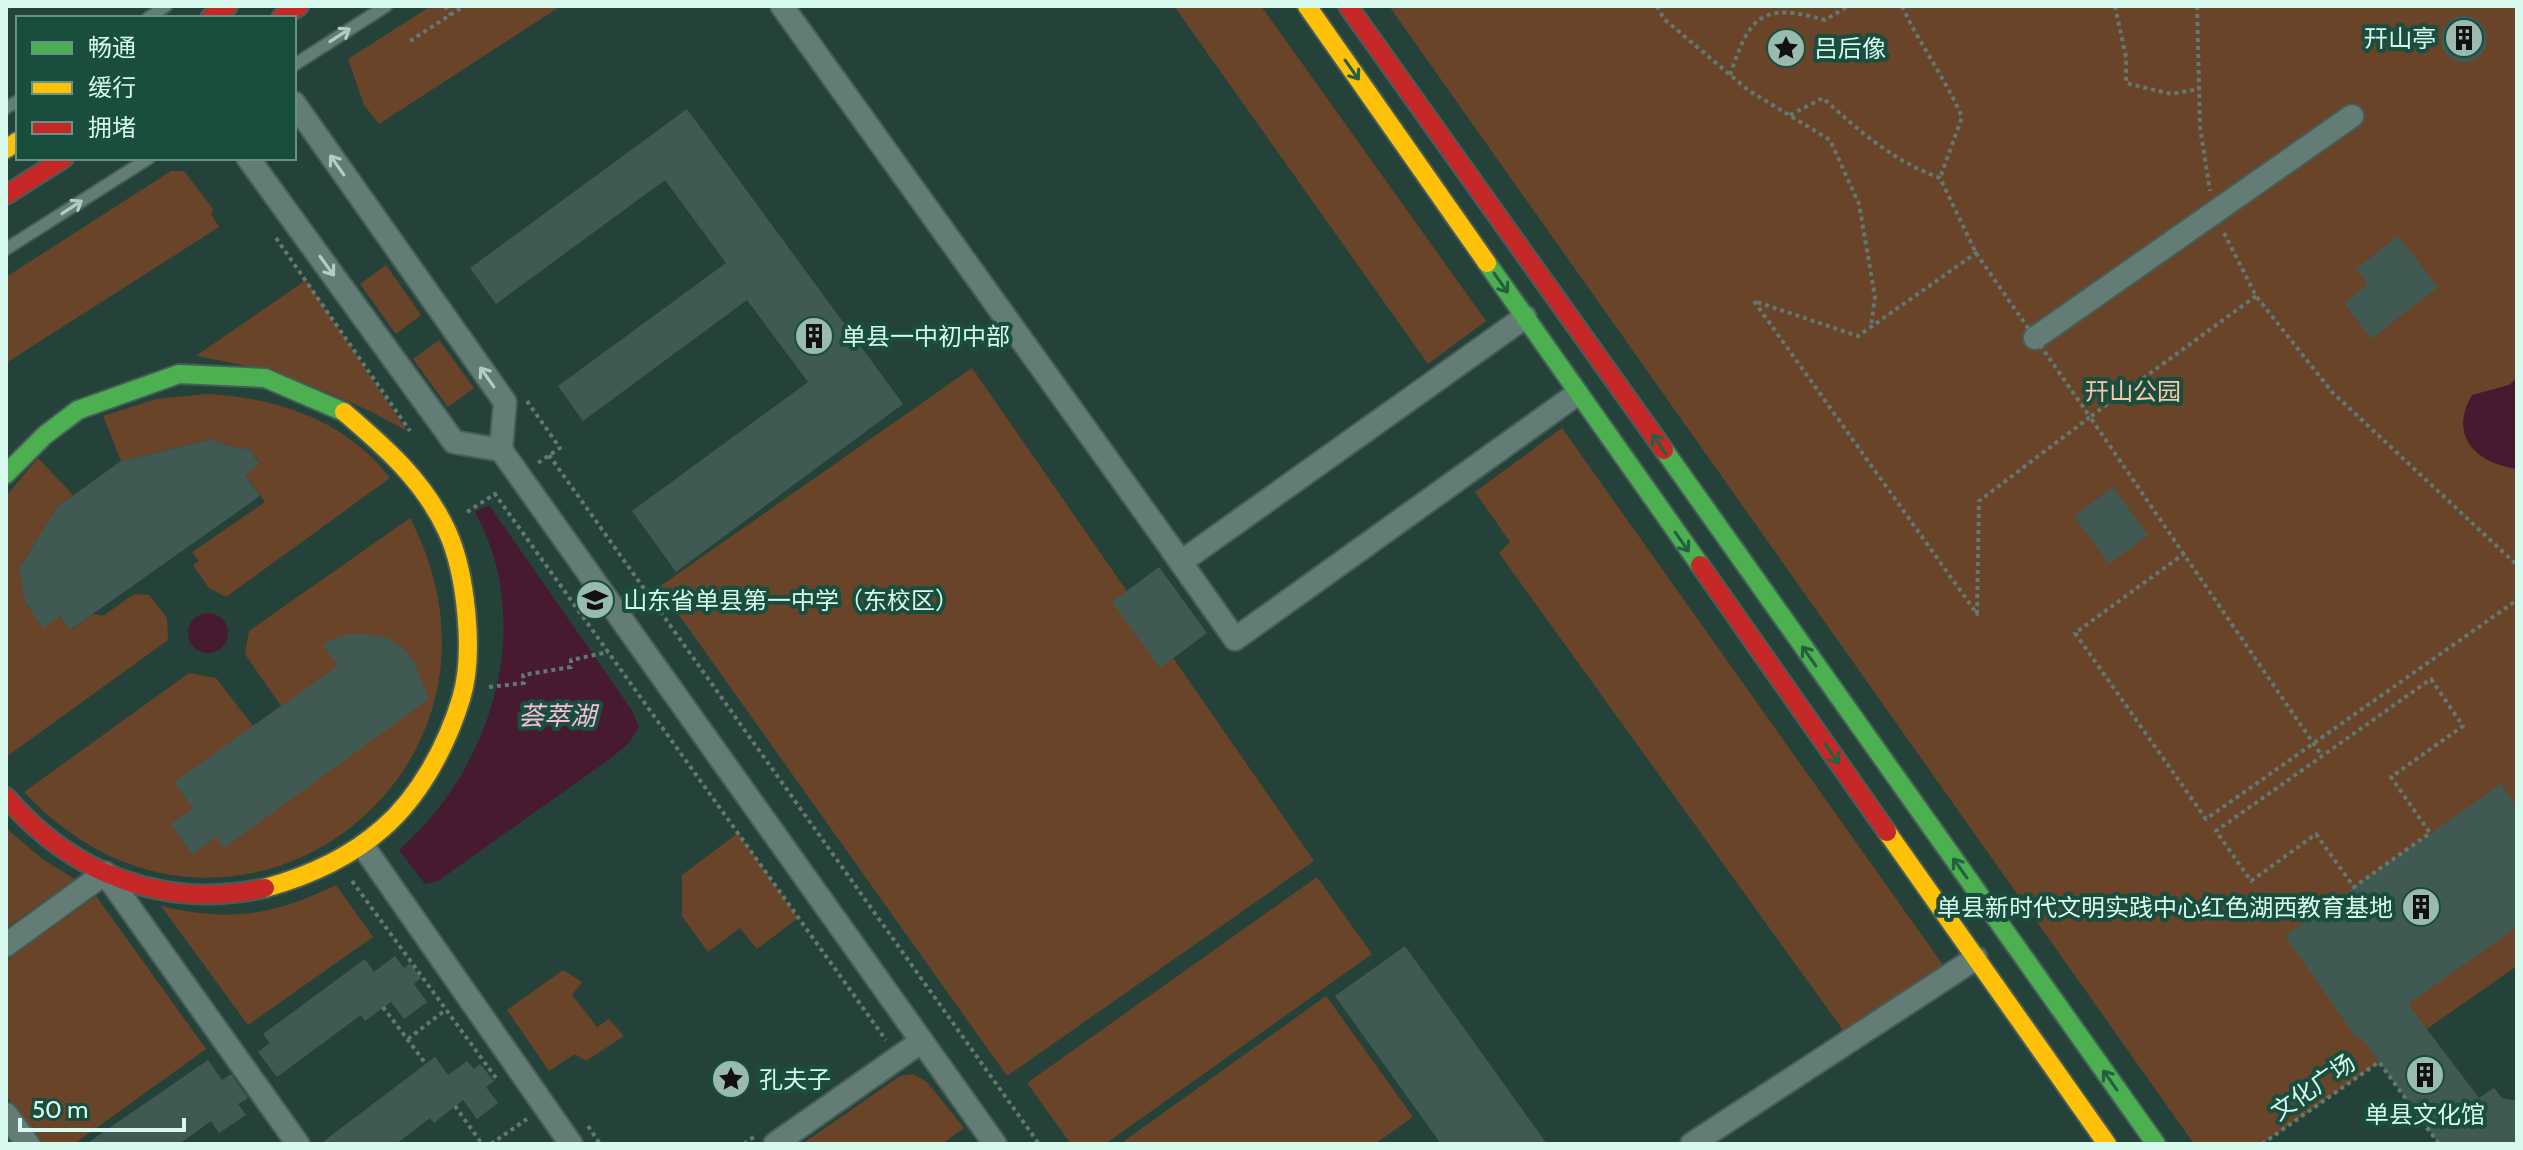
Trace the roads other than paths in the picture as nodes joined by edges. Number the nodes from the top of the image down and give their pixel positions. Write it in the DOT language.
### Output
graph roads {
  1 [pos="386,6"];
  2 [pos="782,6"];
  3 [pos="1307,6"];
  4 [pos="1348,6"];
  5 [pos="296,64"];
  6 [pos="296,106"];
  7 [pos="2352,116"];
  8 [pos="61,160"];
  9 [pos="146,160"];
  10 [pos="249,160"];
  11 [pos="6,195"];
  12 [pos="6,249"];
  13 [pos="1525,317"];
  14 [pos="2035,338"];
  15 [pos="1577,394"];
  16 [pos="501,450"];
  17 [pos="6,474"];
  18 [pos="1172,550"];
  19 [pos="6,797"];
  20 [pos="363,846"];
  21 [pos="105,873"];
  22 [pos="6,945"];
  23 [pos="1976,958"];
  24 [pos="922,1041"];
  25 [pos="6,1114"];
  26 [pos="28,1144"];
  27 [pos="298,1144"];
  28 [pos="571,1144"];
  29 [pos="775,1144"];
  30 [pos="995,1144"];
  31 [pos="1692,1144"];
  32 [pos="2107,1144"];
  33 [pos="2156,1144"];
  5 -- 1 [label="lane, one-way"];
  2 -- 18 [label="street"];
  3 -- 13 [label="main road, one-way"];
  33 -- 4 [label="main road, one-way"];
  16 -- 6 [label="street, one-way"];
  7 -- 14 [label="street"];
  8 -- 11 [label="main road"];
  12 -- 9 [label="lane, one-way"];
  10 -- 16 [label="street, one-way"];
  13 -- 15 [label="main road"];
  13 -- 18 [label="street"];
  15 -- 18 [label="street"];
  15 -- 23 [label="main road, one-way"];
  16 -- 24 [label="street"];
  17 -- 20 [label="main road"];
  19 -- 21 [label="main road"];
  20 -- 21 [label="main road"];
  20 -- 28 [label="street"];
  21 -- 22 [label="street"];
  21 -- 27 [label="street"];
  23 -- 31 [label="street"];
  23 -- 32 [label="main road"];
  24 -- 29 [label="street"];
  24 -- 30 [label="street"];
  25 -- 26 [label="street"];
}
